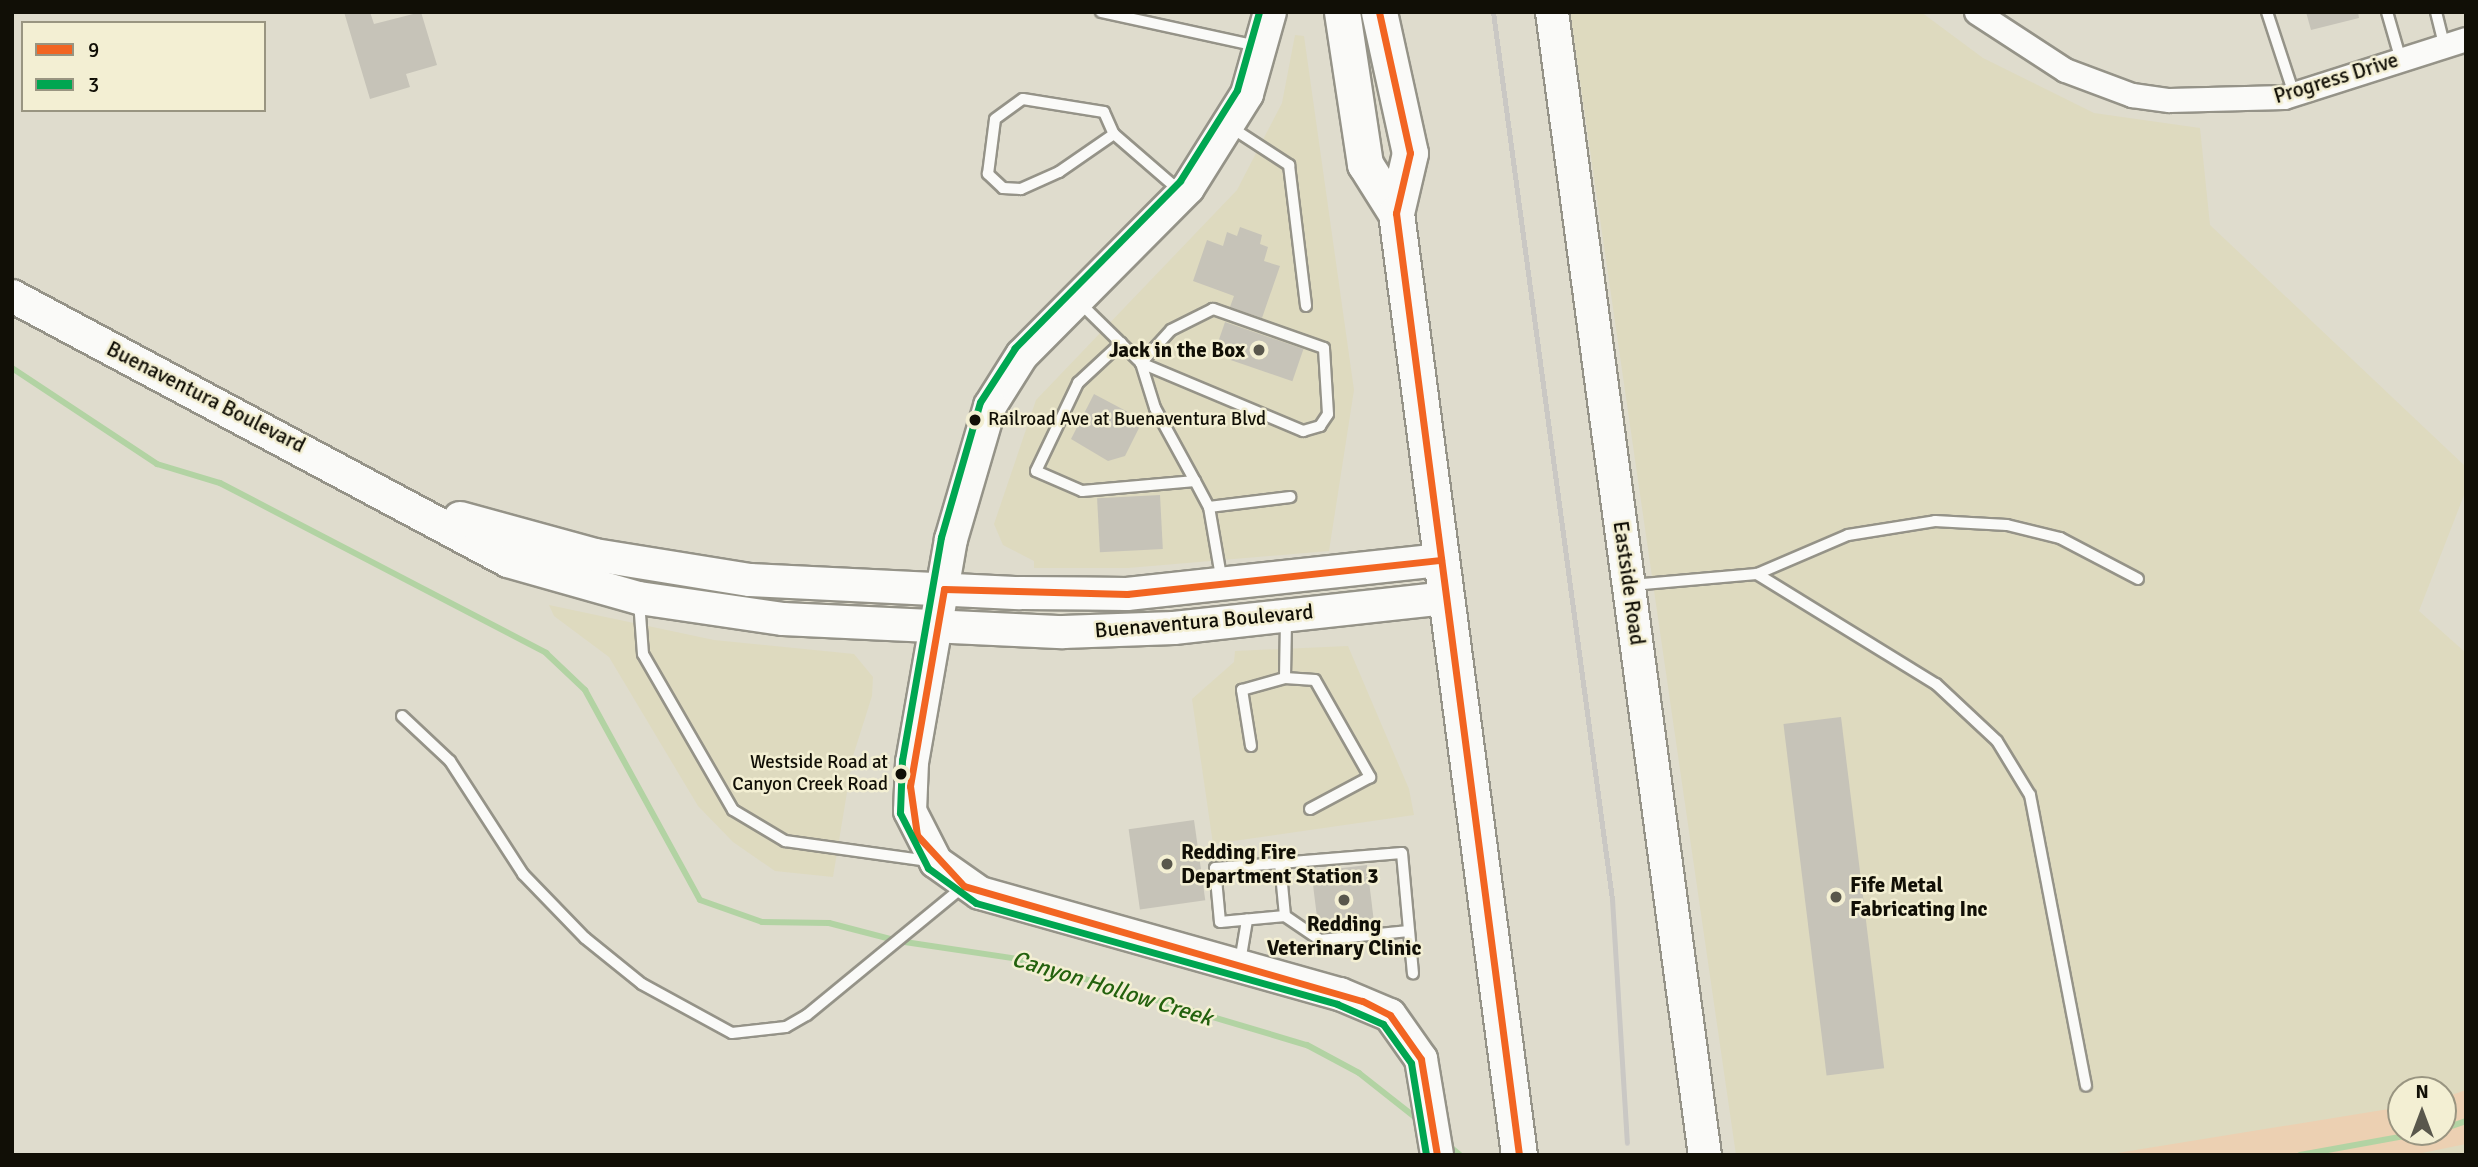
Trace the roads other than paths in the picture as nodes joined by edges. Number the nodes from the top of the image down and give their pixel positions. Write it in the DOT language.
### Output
graph roads {
  1 [pos="1101,12"];
  2 [pos="1270,12"];
  3 [pos="1342,12"];
  4 [pos="1379,12"];
  5 [pos="1552,12"];
  6 [pos="1976,12"];
  7 [pos="2267,12"];
  8 [pos="2387,12"];
  9 [pos="2436,12"];
  10 [pos="2455,42"];
  11 [pos="1263,47"];
  12 [pos="2400,57"];
  13 [pos="2294,94"];
  14 [pos="1229,126"];
  15 [pos="1114,134"];
  16 [pos="1183,194"];
  17 [pos="1396,213"];
  18 [pos="12,296"];
  19 [pos="1076,299"];
  20 [pos="1306,306"];
  21 [pos="1121,343"];
  22 [pos="1142,363"];
  23 [pos="1195,481"];
  24 [pos="1290,497"];
  25 [pos="399,498"];
  26 [pos="1209,507"];
  27 [pos="1441,560"];
  28 [pos="1757,574"];
  29 [pos="2138,579"];
  30 [pos="1222,583"];
  31 [pos="1630,585"];
  32 [pos="944,589"];
  33 [pos="639,598"];
  34 [pos="1445,598"];
  35 [pos="1287,614"];
  36 [pos="939,625"];
  37 [pos="1285,678"];
  38 [pos="402,716"];
  39 [pos="1251,746"];
  40 [pos="1310,809"];
  41 [pos="936,862"];
  42 [pos="1280,863"];
  43 [pos="964,886"];
  44 [pos="1285,916"];
  45 [pos="1247,920"];
  46 [pos="1409,930"];
  47 [pos="1239,965"];
  48 [pos="1413,973"];
  49 [pos="2086,1086"];
  50 [pos="1437,1155"];
  51 [pos="1519,1155"];
  52 [pos="1705,1155"];
  1 -- 11 [label="lane"];
  2 -- 11 [label="main road"];
  3 -- 17 [label="main road"];
  4 -- 17 [label="main road"];
  5 -- 31 [label="main road, Eastside Road"];
  6 -- 13 [label="street, Progress Drive"];
  7 -- 13 [label="lane"];
  8 -- 12 [label="lane"];
  9 -- 10 [label="lane"];
  10 -- 12 [label="street, Progress Drive"];
  11 -- 14 [label="main road"];
  12 -- 13 [label="street, Progress Drive"];
  14 -- 16 [label="main road"];
  14 -- 20 [label="lane"];
  15 -- 15 [label="lane"];
  15 -- 16 [label="lane"];
  16 -- 19 [label="main road"];
  17 -- 27 [label="main road"];
  18 -- 25 [label="main road, Buenaventura Boulevard"];
  19 -- 21 [label="lane"];
  19 -- 32 [label="main road"];
  21 -- 22 [label="lane"];
  21 -- 23 [label="lane"];
  22 -- 22 [label="lane"];
  22 -- 23 [label="lane"];
  23 -- 26 [label="lane"];
  24 -- 26 [label="lane"];
  25 -- 32 [label="main road, Buenaventura Boulevard"];
  25 -- 33 [label="main road, Buenaventura Boulevard"];
  26 -- 30 [label="lane"];
  27 -- 30 [label="main road, Buenaventura Boulevard"];
  27 -- 34 [label="main road"];
  28 -- 29 [label="lane"];
  28 -- 31 [label="lane"];
  28 -- 49 [label="lane"];
  30 -- 32 [label="main road, Buenaventura Boulevard"];
  31 -- 52 [label="main road, Eastside Road"];
  32 -- 36 [label="main road"];
  33 -- 36 [label="main road, Buenaventura Boulevard"];
  33 -- 41 [label="lane"];
  34 -- 35 [label="main road, Buenaventura Boulevard"];
  34 -- 51 [label="main road"];
  35 -- 36 [label="main road, Buenaventura Boulevard"];
  35 -- 37 [label="lane"];
  36 -- 41 [label="main road"];
  37 -- 39 [label="lane"];
  37 -- 40 [label="lane"];
  38 -- 43 [label="lane"];
  41 -- 43 [label="main road"];
  42 -- 44 [label="lane"];
  42 -- 45 [label="lane"];
  42 -- 46 [label="lane"];
  43 -- 47 [label="main road"];
  44 -- 45 [label="lane"];
  44 -- 46 [label="lane"];
  45 -- 47 [label="lane"];
  46 -- 48 [label="lane"];
  47 -- 50 [label="main road"];
}
